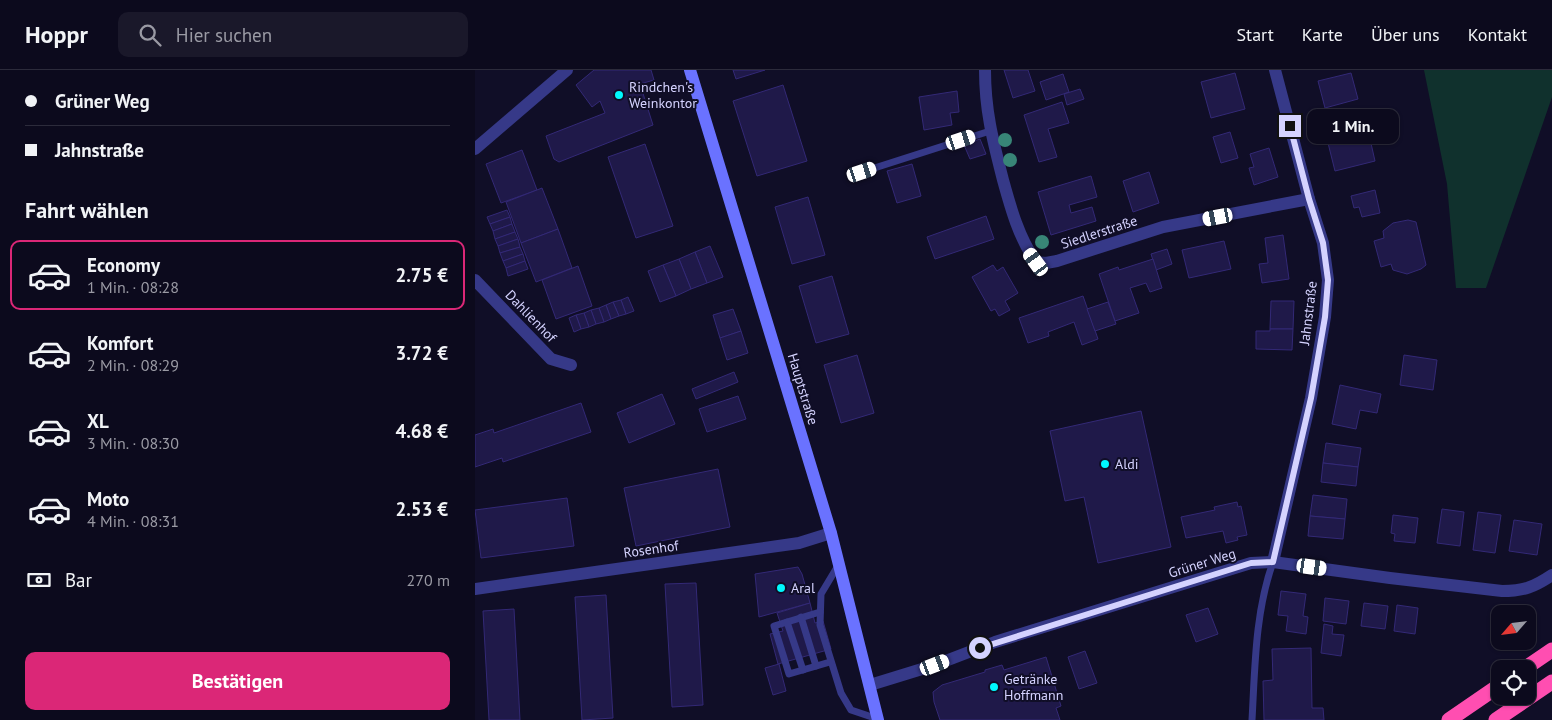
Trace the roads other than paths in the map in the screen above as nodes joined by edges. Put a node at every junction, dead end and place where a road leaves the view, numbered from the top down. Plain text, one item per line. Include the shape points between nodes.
1 (567, 70) edge
2 (690, 70) edge
3 (985, 70) edge
4 (1275, 70) edge
5 (990, 130) junction
6 (475, 149) edge
7 (862, 172) dead end
8 (1309, 199) junction
9 (475, 280) edge
10 (571, 365) dead end
11 (831, 533) junction
12 (1273, 562) junction
13 (839, 564) junction
14 (1552, 575) edge
15 (475, 589) edge
16 (820, 612) junction
17 (801, 617) junction
18 (787, 622) junction
19 (1552, 650) edge
20 (1536, 661) edge
21 (830, 662) junction
22 (816, 666) junction
23 (803, 670) junction
24 (1552, 682) edge
25 (871, 685) junction
26 (1491, 691) edge
27 (878, 719) edge
28 (1252, 720) edge
29 (1449, 720) edge
30 (1496, 720) edge

1 - 6 street
2 - 11 main road, Hauptstraße
3 - 5 street, Siedlerstraße
4 - 8 street, Jahnstraße
5 - 7 lane
5 - 8 street, Siedlerstraße via 1019,231 1036,262 1057,261 1163,227
8 - 12 street, Jahnstraße via 1323,243 1327,271 1325,317 1309,408
9 - 10 street, Dahlienhof via 551,359
11 - 13 main road, Hauptstraße
11 - 15 street, Rosenhof via 799,543
12 - 14 street, Grüner Weg via 1517,591 1535,586
12 - 25 street, Grüner Weg via 1251,563 995,642
12 - 28 lane via 1260,609
13 - 16 lane via 821,594
13 - 25 main road, Hauptstraße
16 - 17 lane
16 - 21 lane via 820,625
17 - 18 lane
17 - 22 lane
18 - 23 lane
18 - 23 lane via 774,626 789,674
19 - 20 highway
21 - 22 lane
21 - 27 lane via 851,710
22 - 23 lane
24 - 30 highway
25 - 27 main road, Hauptstraße
26 - 29 highway

